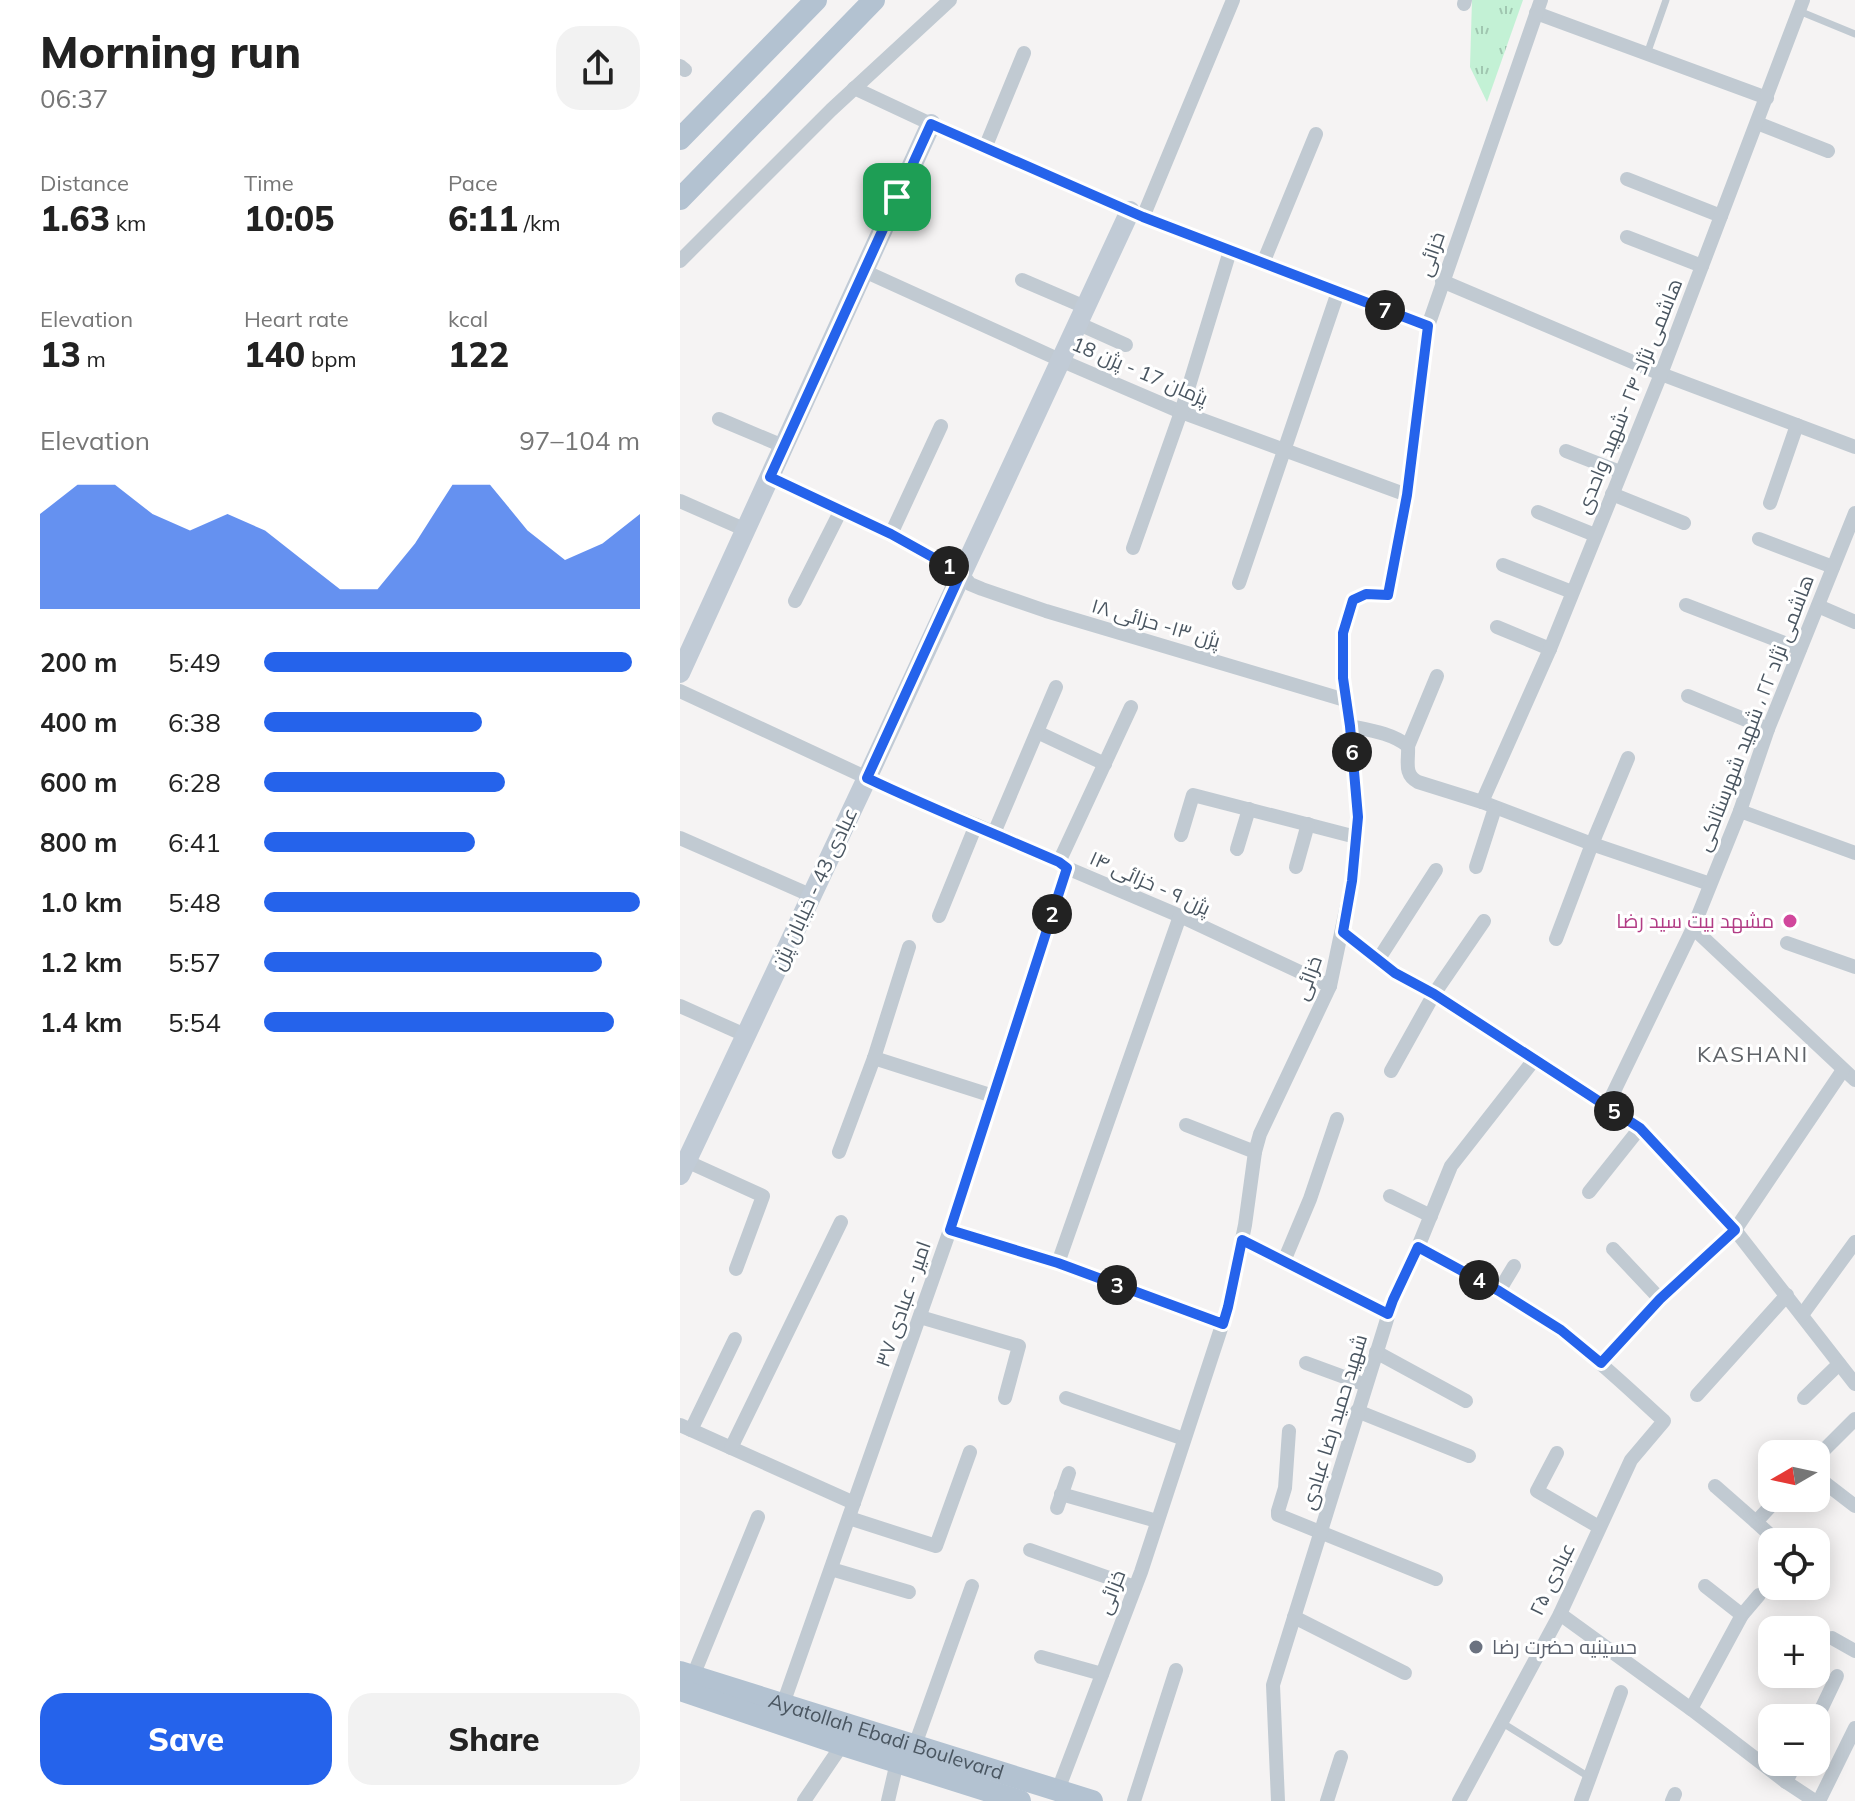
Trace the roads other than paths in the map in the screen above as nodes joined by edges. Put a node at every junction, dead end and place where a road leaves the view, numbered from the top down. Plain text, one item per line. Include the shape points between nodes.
1 (816, 0) edge
2 (874, 0) edge
3 (950, 0) edge
4 (1233, 0) edge
5 (1666, 0) edge
6 (1801, 5) edge
7 (1538, 7) edge
8 (1855, 34) edge
9 (1024, 53) dead end
10 (1647, 54) junction
11 (854, 88) junction
12 (1767, 98) junction
13 (1757, 123) junction
14 (931, 124) junction
15 (1316, 134) dead end
16 (680, 139) edge
17 (985, 148) junction
18 (1828, 151) dead end
19 (1627, 179) dead end
20 (680, 199) edge
21 (1136, 214) junction
22 (1721, 216) junction
23 (1627, 237) dead end
24 (1230, 251) junction
25 (680, 261) edge
26 (1263, 263) junction
27 (1702, 266) junction
28 (864, 271) junction
29 (1022, 280) dead end
30 (1442, 281) junction
31 (1338, 292) junction
32 (1081, 315) junction
33 (1428, 326) junction
34 (1126, 345) dead end
35 (1060, 360) junction
36 (1661, 374) junction
37 (1181, 412) junction
38 (719, 419) dead end
39 (1797, 425) junction
40 (941, 426) dead end
41 (783, 446) junction
42 (1855, 447) edge
43 (1285, 449) junction
44 (1566, 451) dead end
45 (1620, 472) junction
46 (770, 477) junction
47 (1612, 494) junction
48 (1407, 495) junction
49 (680, 501) edge
50 (1770, 503) dead end
51 (841, 510) junction
52 (1538, 512) dead end
53 (1855, 513) edge
54 (1684, 523) dead end
55 (746, 530) junction
56 (891, 534) junction
57 (1595, 535) junction
58 (1759, 539) dead end
59 (1133, 548) dead end
60 (1503, 565) dead end
61 (1833, 567) junction
62 (961, 573) junction
63 (1239, 583) dead end
64 (1572, 592) junction
65 (795, 601) dead end
66 (1686, 605) dead end
67 (1818, 606) junction
68 (1855, 622) edge
69 (1497, 627) dead end
70 (1550, 649) junction
71 (1800, 649) junction
72 (680, 673) edge
73 (1437, 676) dead end
74 (1056, 687) dead end
75 (680, 691) edge
76 (1688, 696) dead end
77 (1345, 700) junction
78 (1131, 707) dead end
79 (1350, 726) junction
80 (1768, 729) junction
81 (1037, 732) junction
82 (1408, 746) junction
83 (1628, 758) dead end
84 (1105, 764) junction
85 (867, 778) junction
86 (1489, 805) junction
87 (1249, 809) junction
88 (1740, 811) junction
89 (1308, 824) junction
90 (976, 825) junction
91 (994, 833) junction
92 (1181, 835) dead end
93 (1356, 837) junction
94 (680, 838) edge
95 (1592, 844) junction
96 (1237, 849) dead end
97 (1855, 853) edge
98 (1063, 865) junction
99 (1296, 867) dead end
100 (1476, 867) dead end
101 (1436, 870) dead end
102 (1710, 884) junction
103 (810, 895) junction
104 (939, 916) dead end
105 (1180, 916) junction
106 (1484, 921) dead end
107 (1693, 928) junction
108 (1343, 932) junction
109 (1556, 939) dead end
110 (1787, 943) dead end
111 (909, 947) dead end
112 (1378, 960) junction
113 (1855, 967) edge
114 (1330, 986) junction
115 (1434, 994) junction
116 (680, 1006) edge
117 (745, 1035) junction
118 (874, 1058) junction
119 (1534, 1060) junction
120 (1843, 1070) junction
121 (1391, 1071) dead end
122 (1855, 1080) edge
123 (993, 1096) junction
124 (1607, 1106) junction
125 (1337, 1119) dead end
126 (1186, 1125) dead end
127 (1640, 1128) junction
128 (839, 1152) dead end
129 (1255, 1152) junction
130 (685, 1157) edge
131 (1589, 1192) dead end
132 (1390, 1196) dead end
133 (1431, 1216) junction
134 (841, 1222) dead end
135 (950, 1230) junction
136 (1735, 1230) junction
137 (1242, 1240) junction
138 (1855, 1242) edge
139 (1418, 1247) junction
140 (1613, 1249) dead end
141 (1284, 1261) junction
142 (1058, 1263) junction
143 (1514, 1266) dead end
144 (736, 1269) dead end
145 (1499, 1291) junction
146 (1787, 1295) junction
147 (1660, 1299) junction
148 (1388, 1314) junction
149 (1802, 1315) junction
150 (920, 1317) junction
151 (1223, 1324) junction
152 (735, 1339) dead end
153 (1376, 1352) junction
154 (1306, 1363) dead end
155 (1601, 1363) junction
156 (1839, 1364) junction
157 (1855, 1384) edge
158 (1366, 1385) junction
159 (1697, 1395) dead end
160 (1005, 1398) dead end
161 (1066, 1398) dead end
162 (1804, 1398) dead end
163 (1466, 1401) dead end
164 (1357, 1411) junction
165 (1855, 1419) edge
166 (686, 1428) edge
167 (1289, 1431) dead end
168 (1184, 1439) junction
169 (1830, 1444) edge
170 (731, 1448) junction
171 (970, 1452) dead end
172 (1557, 1453) dead end
173 (1469, 1456) dead end
174 (1069, 1473) dead end
175 (1715, 1486) dead end
176 (1830, 1487) edge
177 (854, 1503) junction
178 (1855, 1506) edge
179 (1765, 1512) edge
180 (758, 1517) dead end
181 (849, 1518) junction
182 (1157, 1521) junction
183 (1756, 1522) junction
184 (1599, 1527) junction
185 (1763, 1528) edge
186 (1322, 1531) junction
187 (1030, 1550) dead end
188 (831, 1569) junction
189 (1436, 1579) dead end
190 (972, 1586) dead end
191 (1705, 1586) dead end
192 (1135, 1587) junction
193 (909, 1592) dead end
194 (1758, 1596) edge
195 (1560, 1614) junction
196 (1742, 1615) junction
197 (1294, 1617) junction
198 (1832, 1638) dead end
199 (1855, 1651) edge
200 (1041, 1657) dead end
201 (1176, 1670) dead end
202 (1405, 1673) dead end
203 (1102, 1674) junction
204 (1837, 1676) dead end
205 (684, 1679) edge
206 (1621, 1692) dead end
207 (783, 1704) junction
208 (1824, 1704) edge
209 (1691, 1709) junction
210 (1501, 1722) junction
211 (1855, 1728) edge
212 (847, 1735) junction
213 (915, 1745) junction
214 (1341, 1757) dead end
215 (897, 1762) junction
216 (1789, 1776) edge
217 (1589, 1777) junction
218 (1786, 1782) junction
219 (1058, 1790) junction
220 (804, 1801) edge
221 (888, 1801) edge
222 (1020, 1801) edge
223 (1092, 1801) edge
224 (1134, 1801) edge
225 (1278, 1801) edge
226 (1327, 1801) edge
227 (1459, 1801) edge
228 (1581, 1801) edge
229 (1817, 1801) edge

1 - 16 main road
2 - 20 main road
3 - 11 street
4 - 21 street
5 - 10 lane
6 - 8 lane
6 - 12 street, هاشمی نژاد ۲۴ -شهید واحدی
7 - 10 street
7 - 30 street, خزائی
9 - 17 street
10 - 12 street
11 - 14 street
11 - 25 street
12 - 13 street, هاشمی نژاد ۲۴ -شهید واحدی
13 - 18 street
13 - 22 street, هاشمی نژاد ۲۴ -شهید واحدی
14 - 17 street
14 - 28 street
15 - 26 street
17 - 21 street
19 - 22 street
21 - 24 street
21 - 32 street, عبادی 43 - خیابان پژن
22 - 27 street, هاشمی نژاد ۲۴ -شهید واحدی
23 - 27 street
24 - 26 street
24 - 37 street
26 - 31 street
27 - 36 street, هاشمی نژاد ۲۴ -شهید واحدی
28 - 35 street, پژمان 17 - پژن 18
28 - 41 street
29 - 32 street
30 - 33 street, خزائی
30 - 36 street
31 - 33 street
31 - 43 street
32 - 34 street
32 - 35 street, عبادی 43 - خیابان پژن
33 - 48 street, خزائی
35 - 37 street, پژمان 17 - پژن 18
35 - 62 street, عبادی 43 - خیابان پژن
36 - 39 street
36 - 45 street, هاشمی نژاد ۲۴ -شهید واحدی
37 - 43 street, پژمان 17 - پژن 18
37 - 59 street
38 - 41 street
39 - 42 street
39 - 50 street
40 - 56 street
41 - 46 street
43 - 48 street, پژمان 17 - پژن 18
43 - 63 street
44 - 45 street
45 - 47 street, هاشمی نژاد ۲۴ -شهید واحدی
46 - 51 street, پژن ۱۳- حزائی ۱۸
46 - 55 street
47 - 54 street
47 - 57 street, هاشمی نژاد ۲۴ -شهید واحدی
48 - 77 street, خزائی via 1388,595 1366,594 1353,600 1343,633
49 - 55 street
51 - 56 street, پژن ۱۳- حزائی ۱۸
51 - 65 street
52 - 57 street
53 - 61 street, هاشمی نژاد ۲۲ ، شهید شهرستانکی
55 - 72 street
56 - 62 street, پژن ۱۳- حزائی ۱۸
57 - 64 street, هاشمی نژاد ۲۴ -شهید واحدی
58 - 61 street
60 - 64 street
61 - 67 street, هاشمی نژاد ۲۲ ، شهید شهرستانکی
62 - 77 street, پژن ۱۳- حزائی ۱۸ via 970,584 1033,607
62 - 85 street, عبادی 43 - خیابان پژن
64 - 70 street, هاشمی نژاد ۲۴ -شهید واحدی
66 - 71 street
67 - 68 street
67 - 71 street, هاشمی نژاد ۲۲ ، شهید شهرستانکی
69 - 70 street
70 - 86 street, هاشمی نژاد ۲۴ -شهید واحدی
71 - 80 street, هاشمی نژاد ۲۲ ، شهید شهرستانکی
73 - 82 street
74 - 81 street
75 - 85 street, پژن ۹ - خزائی ۱۴
76 - 80 street
77 - 79 street, خزائی
78 - 84 street, امیر - عبادی ۳۷
79 - 82 street
79 - 93 street, خزائی
80 - 88 street, هاشمی نژاد ۲۲ ، شهید شهرستانکی
81 - 84 street
81 - 91 street
82 - 86 street via 1411,778
83 - 95 street
84 - 98 street, امیر - عبادی ۳۷
85 - 90 street, پژن ۹ - خزائی ۱۴
85 - 103 street, عبادی 43 - خیابان پژن
86 - 95 street
86 - 100 street, هاشمی نژاد ۲۴ -شهید واحدی
87 - 89 street
87 - 92 street via 1193,795
87 - 96 street
88 - 97 street
88 - 102 street, هاشمی نژاد ۲۲ ، شهید شهرستانکی
89 - 93 street
89 - 99 street
90 - 91 street, پژن ۹ - خزائی ۱۴
90 - 104 street
91 - 98 street, پژن ۹ - خزائی ۱۴
93 - 108 street, خزائی
94 - 103 street
95 - 102 street
95 - 109 street
98 - 105 street, پژن ۹ - خزائی ۱۴
98 - 123 street, امیر - عبادی ۳۷
101 - 112 street
102 - 107 street, هاشمی نژاد ۲۲ ، شهید شهرستانکی
103 - 117 street, عبادی 43 - خیابان پژن
105 - 114 street, پژن ۹ - خزائی ۱۴
105 - 142 street
106 - 115 street
107 - 120 street
107 - 124 street, هاشمی نژاد ۲۲ ، شهید شهرستانکی
108 - 112 street
108 - 114 street, خزائی
110 - 113 street
111 - 118 street
112 - 115 street
114 - 129 street, خزائی
115 - 119 street
115 - 121 street
116 - 117 street
117 - 130 street, عبادی 43 - خیابان پژن
118 - 123 street
118 - 128 street
119 - 124 street
119 - 133 street, شهید حمید رضا عبادی via 1451,1166
120 - 122 street
120 - 136 street
123 - 135 street, امیر - عبادی ۳۷
124 - 127 street
125 - 141 street
126 - 129 street
127 - 131 street
127 - 136 street
129 - 137 street, خزائی
130 - 144 street via 763,1196
132 - 133 street
133 - 139 street, شهید حمید رضا عبادی
134 - 170 street
135 - 142 street
135 - 150 street, امیر - عبادی ۳۷
136 - 146 street
136 - 147 street
137 - 141 street
137 - 151 street, خزائی
138 - 149 street
139 - 145 street
139 - 148 street, شهید حمید رضا عبادی
140 - 147 street
141 - 148 street
142 - 151 street
143 - 145 street
145 - 155 street
146 - 149 street
146 - 159 street
147 - 155 street
148 - 153 street, شهید حمید رضا عبادی
149 - 156 street
150 - 160 street via 1019,1346
150 - 177 street, امیر - عبادی ۳۷
151 - 168 street, خزائی
152 - 166 street
153 - 158 street, شهید حمید رضا عبادی
153 - 163 street
154 - 158 street
155 - 184 street, عبادی ۲۵ via 1664,1421 1631,1460
156 - 157 street
156 - 162 street
158 - 164 street, شهید حمید رضا عبادی
161 - 168 street
164 - 173 street
164 - 186 street, شهید حمید رضا عبادی
165 - 169 street
166 - 170 street
167 - 186 street via 1278,1515
168 - 182 street, خزائی
170 - 177 street
171 - 181 street via 936,1546
172 - 184 street via 1537,1491
174 - 182 street via 1059,1501
175 - 183 street
176 - 178 street
177 - 181 street, امیر - عبادی ۳۷
179 - 183 street
180 - 205 street
181 - 188 street, امیر - عبادی ۳۷
182 - 192 street, خزائی
183 - 185 street
184 - 195 street, عبادی ۲۵
186 - 189 street
186 - 197 street, شهید حمید رضا عبادی
187 - 192 street
188 - 193 street
188 - 207 street, امیر - عبادی ۳۷
190 - 213 street
191 - 196 street
192 - 203 street, خزائی
194 - 196 street
195 - 209 street
195 - 210 street, عبادی ۲۵
196 - 209 street
197 - 202 street
197 - 225 street, شهید حمید رضا عبادی via 1273,1685
198 - 199 street
200 - 203 street
201 - 224 street
203 - 219 street, خزائی
204 - 208 street
205 - 207 main road, Ayatollah Ebadi Boulevard
205 - 212 main road, Ayatollah Ebadi Boulevard
206 - 217 street
207 - 212 main road, Ayatollah Ebadi Boulevard
209 - 218 street
210 - 217 lane
210 - 227 street, عبادی ۲۵
211 - 229 street
212 - 213 main road, Ayatollah Ebadi Boulevard
212 - 215 main road, Ayatollah Ebadi Boulevard
212 - 220 street
213 - 219 main road, Ayatollah Ebadi Boulevard
214 - 226 street
215 - 221 street
215 - 222 main road, Ayatollah Ebadi Boulevard
216 - 218 street
217 - 228 street
218 - 229 street
219 - 223 main road, Ayatollah Ebadi Boulevard

